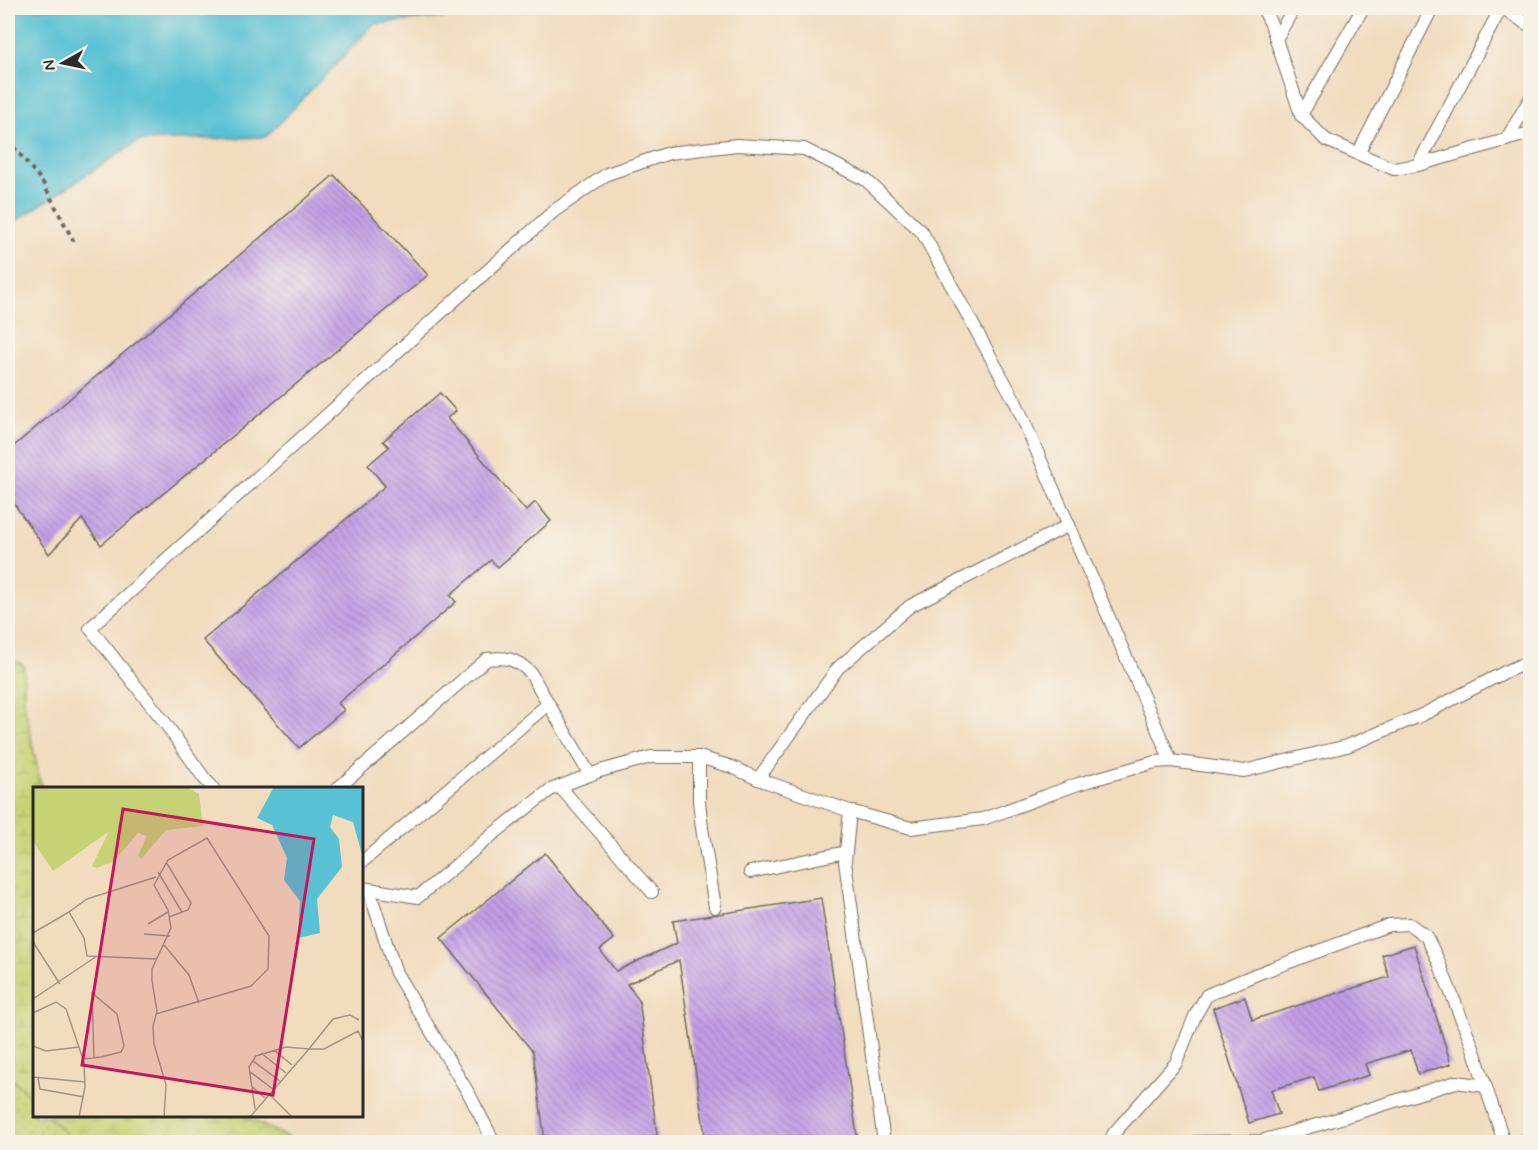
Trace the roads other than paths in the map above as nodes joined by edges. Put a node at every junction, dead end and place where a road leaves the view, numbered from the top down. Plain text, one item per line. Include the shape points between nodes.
1 (1263, 8) edge
2 (1294, 8) edge
3 (1363, 8) edge
4 (1432, 8) edge
5 (1502, 8) edge
6 (1530, 26) edge
7 (1276, 39) junction
8 (1530, 99) edge
9 (1301, 115) junction
10 (1530, 133) edge
11 (1506, 140) junction
12 (1358, 154) junction
13 (1418, 165) junction
14 (1069, 525) junction
15 (1530, 661) edge
16 (548, 704) junction
17 (699, 757) junction
18 (1171, 761) junction
19 (590, 775) junction
20 (758, 779) junction
21 (211, 787) edge
22 (340, 787) edge
23 (560, 787) junction
24 (850, 811) junction
25 (846, 852) junction
26 (363, 861) edge
27 (750, 872) dead end
28 (365, 889) edge
29 (652, 892) dead end
30 (715, 907) dead end
31 (1485, 1086) junction
32 (1530, 1140) edge
33 (494, 1143) edge
34 (884, 1143) edge
35 (1110, 1143) edge
36 (1195, 1143) edge
37 (1504, 1143) edge
38 (1519, 1143) edge

1 - 7 lane
2 - 7 lane
3 - 9 lane
4 - 12 lane
5 - 6 lane
5 - 13 lane
7 - 9 lane
8 - 11 lane
9 - 12 lane via 1326,140
10 - 11 lane
11 - 13 lane
12 - 13 lane via 1394,169
14 - 18 lane
14 - 20 lane via 910,606 838,668
14 - 21 lane via 1016,403 922,232 866,180 804,149 737,145 669,153 607,174 554,211 90,628
15 - 18 lane via 1422,715 1347,746 1244,771
16 - 19 lane
16 - 22 lane via 530,672 518,662 487,659
16 - 26 lane
17 - 19 lane via 651,757
17 - 20 lane
17 - 30 lane via 699,801
18 - 24 lane via 1078,784 983,819 911,828
19 - 23 lane
20 - 24 lane
23 - 28 lane via 533,803 418,897
23 - 29 lane
24 - 25 lane
25 - 27 lane
25 - 34 lane
28 - 33 lane via 396,973 470,1094
31 - 35 lane via 1426,936 1409,924 1389,925 1207,994 1176,1063 1114,1133
31 - 36 lane via 1456,1082 1262,1141
31 - 37 lane
32 - 38 lane

